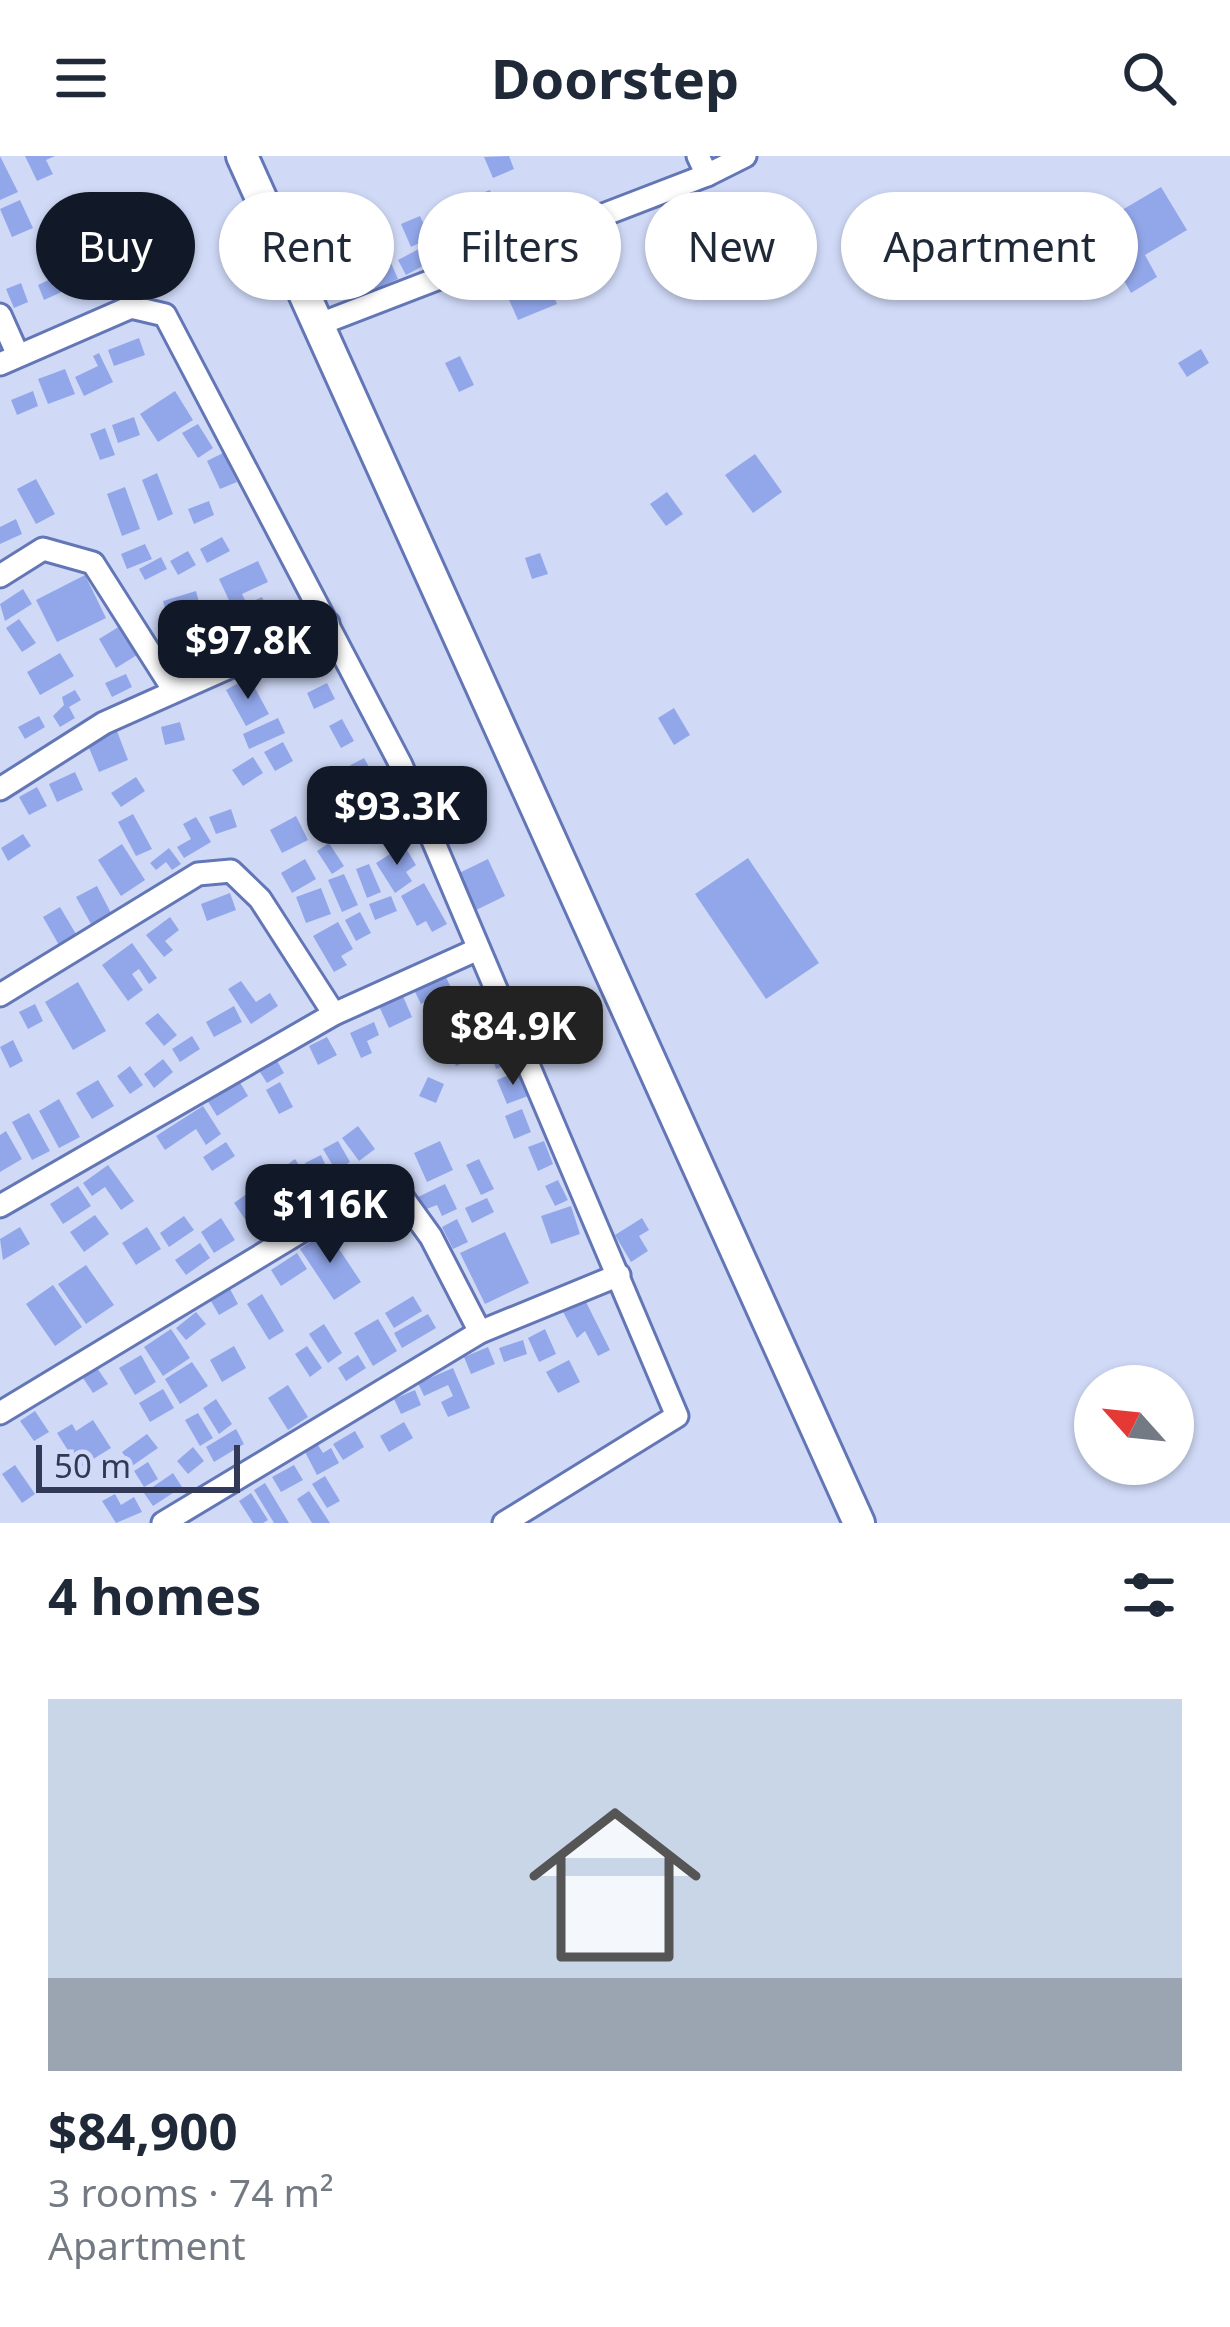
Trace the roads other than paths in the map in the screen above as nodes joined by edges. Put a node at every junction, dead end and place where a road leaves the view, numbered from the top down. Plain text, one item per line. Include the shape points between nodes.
1 (242, 156) edge
2 (745, 156) edge
3 (702, 165) edge
4 (0, 315) edge
5 (320, 324) junction
6 (8, 358) edge
7 (0, 576) edge
8 (328, 623) junction
9 (173, 689) junction
10 (0, 789) edge
11 (476, 950) junction
12 (0, 995) edge
13 (334, 1014) junction
14 (0, 1205) edge
15 (619, 1275) junction
16 (481, 1332) junction
17 (0, 1413) edge
18 (164, 1523) edge
19 (504, 1523) edge
20 (859, 1523) edge

1 - 5 main road
2 - 3 street
3 - 5 street
4 - 6 street
5 - 20 main road
6 - 8 street via 131,308 165,315
7 - 9 street via 43,549 93,563
8 - 9 street
8 - 11 street via 400,765
9 - 10 street
11 - 13 street
11 - 15 street
12 - 13 street via 198,874 231,871 260,899
13 - 14 street
15 - 16 street
15 - 19 street via 677,1416
16 - 17 street via 395,1186 366,1192
16 - 18 street

